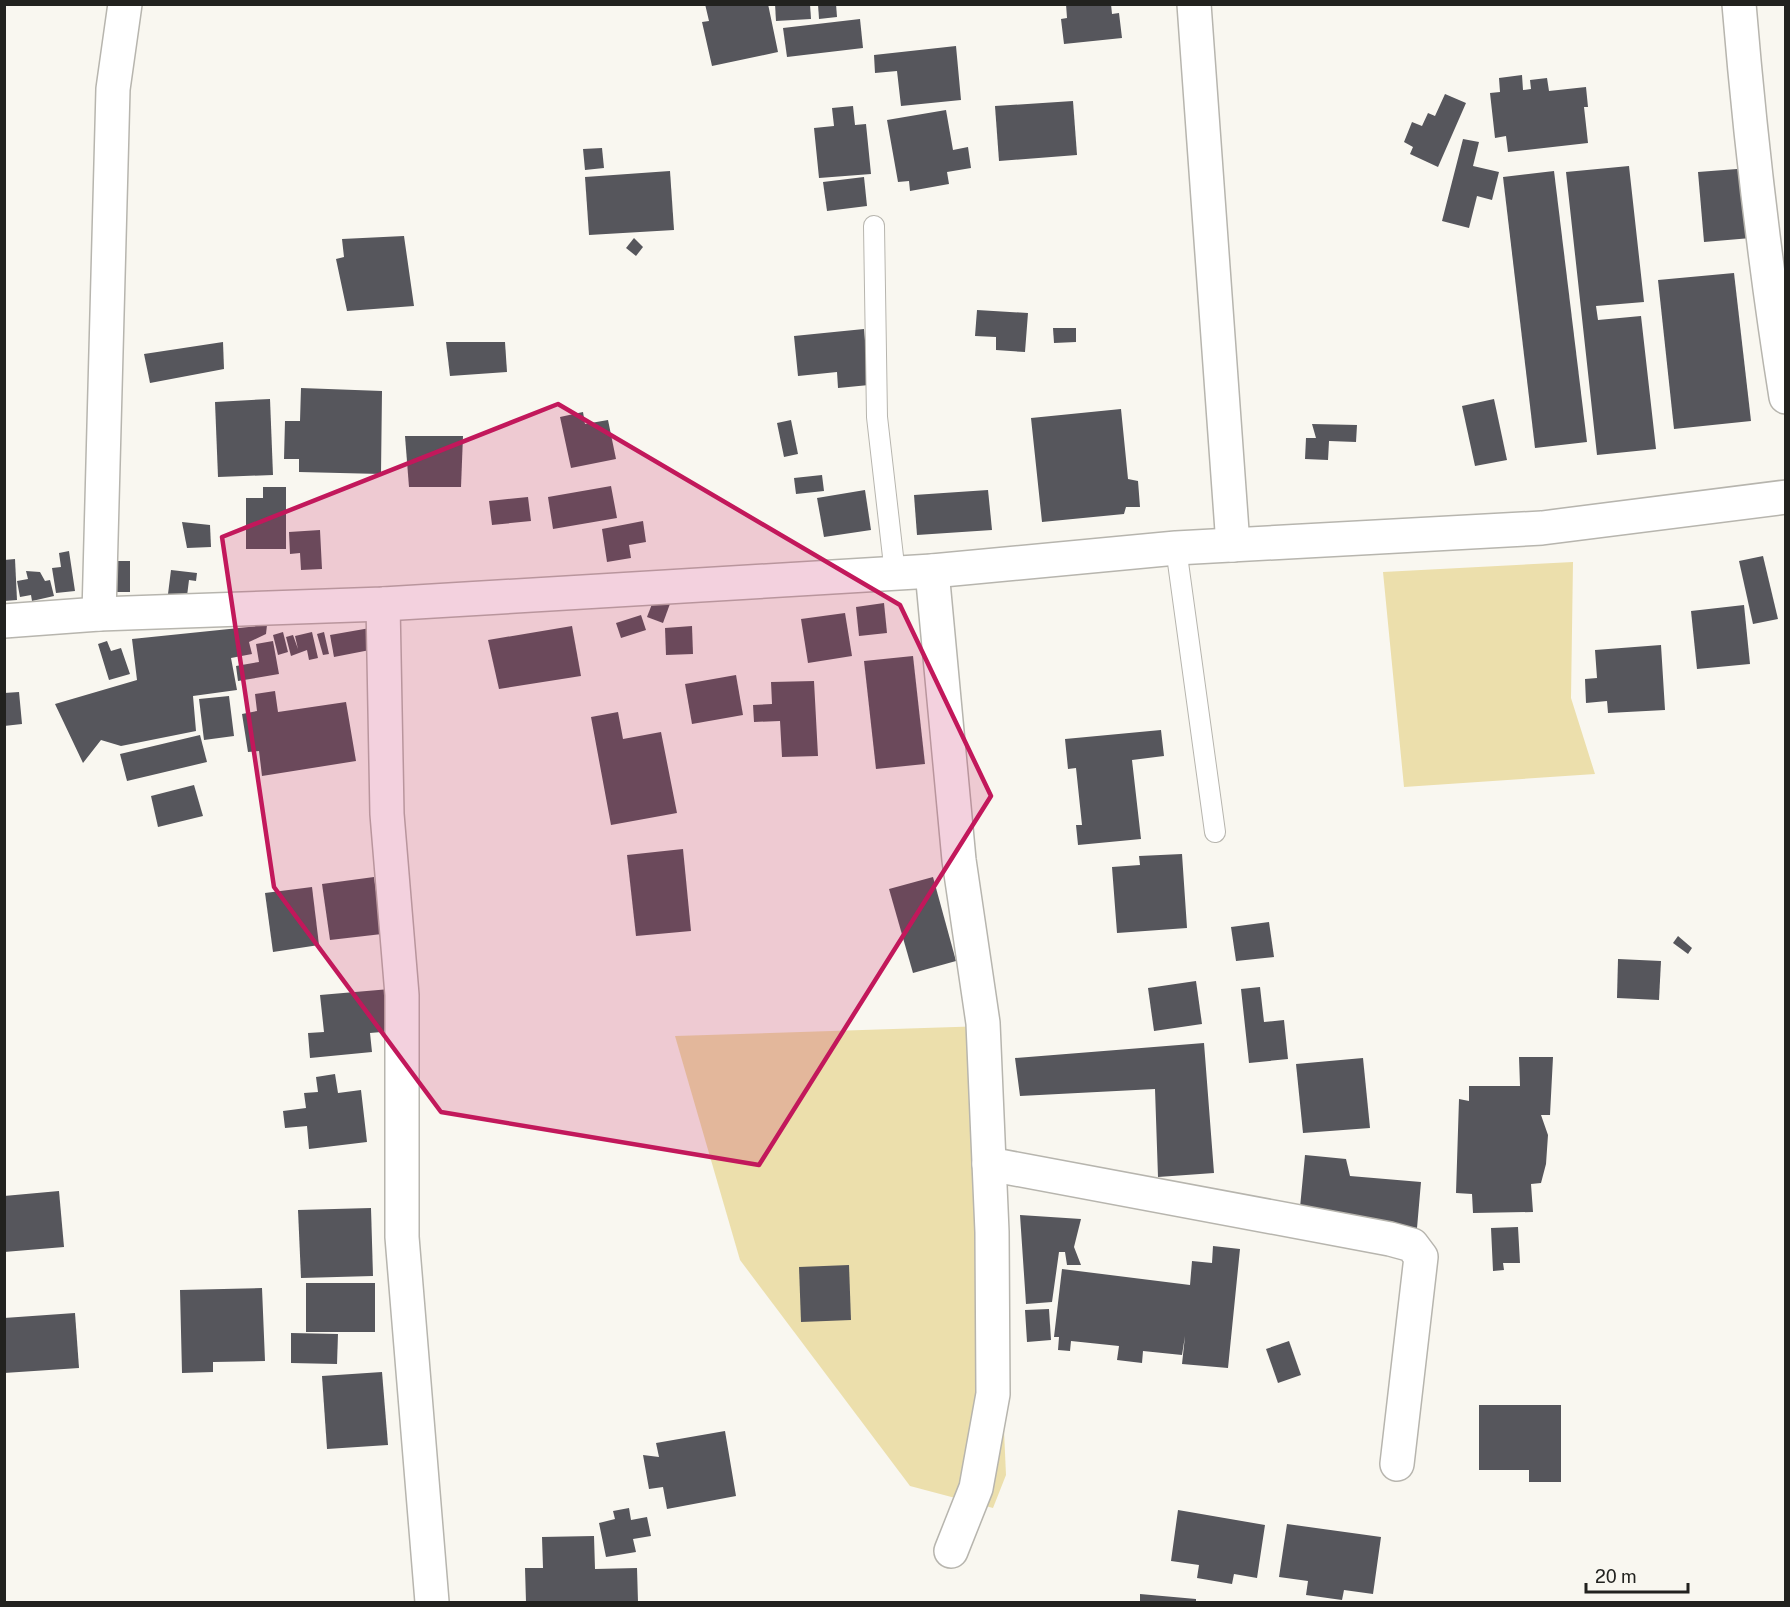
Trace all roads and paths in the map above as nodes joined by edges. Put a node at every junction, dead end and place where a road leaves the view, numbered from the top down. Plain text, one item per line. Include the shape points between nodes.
1 (125, 4) edge
2 (1194, 4) edge
3 (1739, 4) edge
4 (874, 226) dead end
5 (1785, 397) edge
6 (1785, 497) edge
7 (1233, 545) junction
8 (1176, 548) junction
9 (932, 572) junction
10 (895, 574) junction
11 (383, 604) junction
12 (99, 614) junction
13 (4, 621) edge
14 (1215, 832) dead end
15 (989, 1164) junction
16 (1397, 1464) dead end
17 (951, 1551) dead end
18 (432, 1602) edge

1 - 12 street via 113,89
2 - 7 street
3 - 5 street via 1764,264
4 - 10 lane via 876,417
6 - 7 street via 1542,528
7 - 8 street
8 - 9 street
8 - 14 lane
9 - 10 street
9 - 15 street via 959,860 982,1023
10 - 11 street
11 - 12 street
11 - 18 street via 387,814 402,995 402,1237
12 - 13 street
15 - 16 street via 1412,1245 1420,1257
15 - 17 street via 993,1394 976,1488

